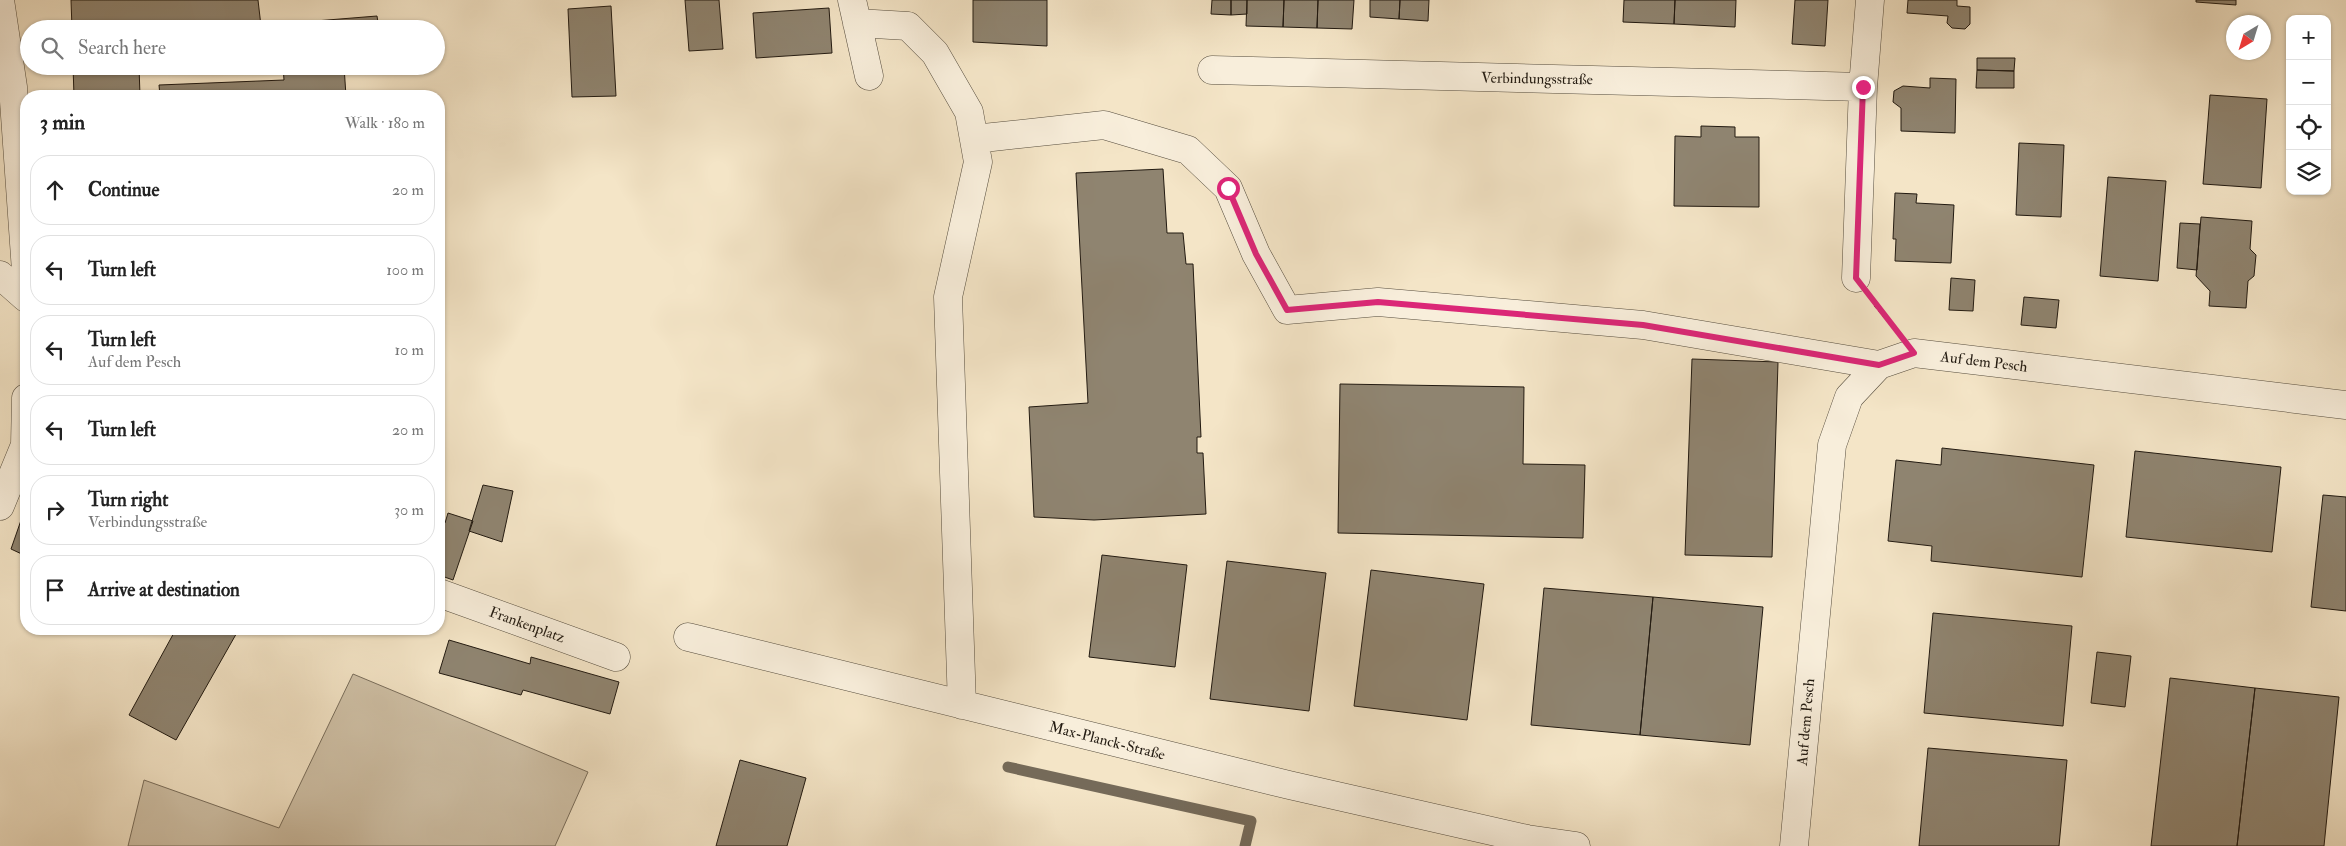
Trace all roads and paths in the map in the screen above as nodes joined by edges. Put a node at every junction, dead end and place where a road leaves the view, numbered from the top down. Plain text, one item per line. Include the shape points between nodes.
1 (0, 0) edge
2 (1870, 0) edge
3 (854, 12) edge
4 (1212, 70) dead end
5 (869, 76) dead end
6 (1863, 87) junction
7 (974, 139) junction
8 (20, 186) edge
9 (0, 275) edge
10 (1856, 278) joint
11 (20, 293) edge
12 (1914, 353) junction
13 (1879, 365) junction
14 (2346, 405) edge
15 (20, 459) edge
16 (0, 506) edge
17 (445, 595) edge
18 (688, 637) dead end
19 (616, 657) dead end
20 (962, 705) junction
21 (1526, 843) edge
22 (1576, 846) edge
23 (1794, 846) edge

1 - 8 street via 13,87
2 - 6 street
3 - 5 street
3 - 7 street via 908,26 935,53 969,112
4 - 6 street, Verbindungsstraße
6 - 10 street
7 - 13 street via 1104,125 1188,150 1228,188 1256,254 1287,310 1378,302 1643,325
7 - 20 street via 978,162 948,297
9 - 11 street
10 - 12 path
12 - 13 street, Auf dem Pesch
12 - 14 street, Auf dem Pesch
13 - 23 street, Auf dem Pesch via 1849,397 1832,445
15 - 16 street
17 - 19 street, Frankenplatz
18 - 20 street, Max-Planck-Straße
20 - 21 street, Max-Planck-Straße
21 - 22 street, Max-Planck-Straße

